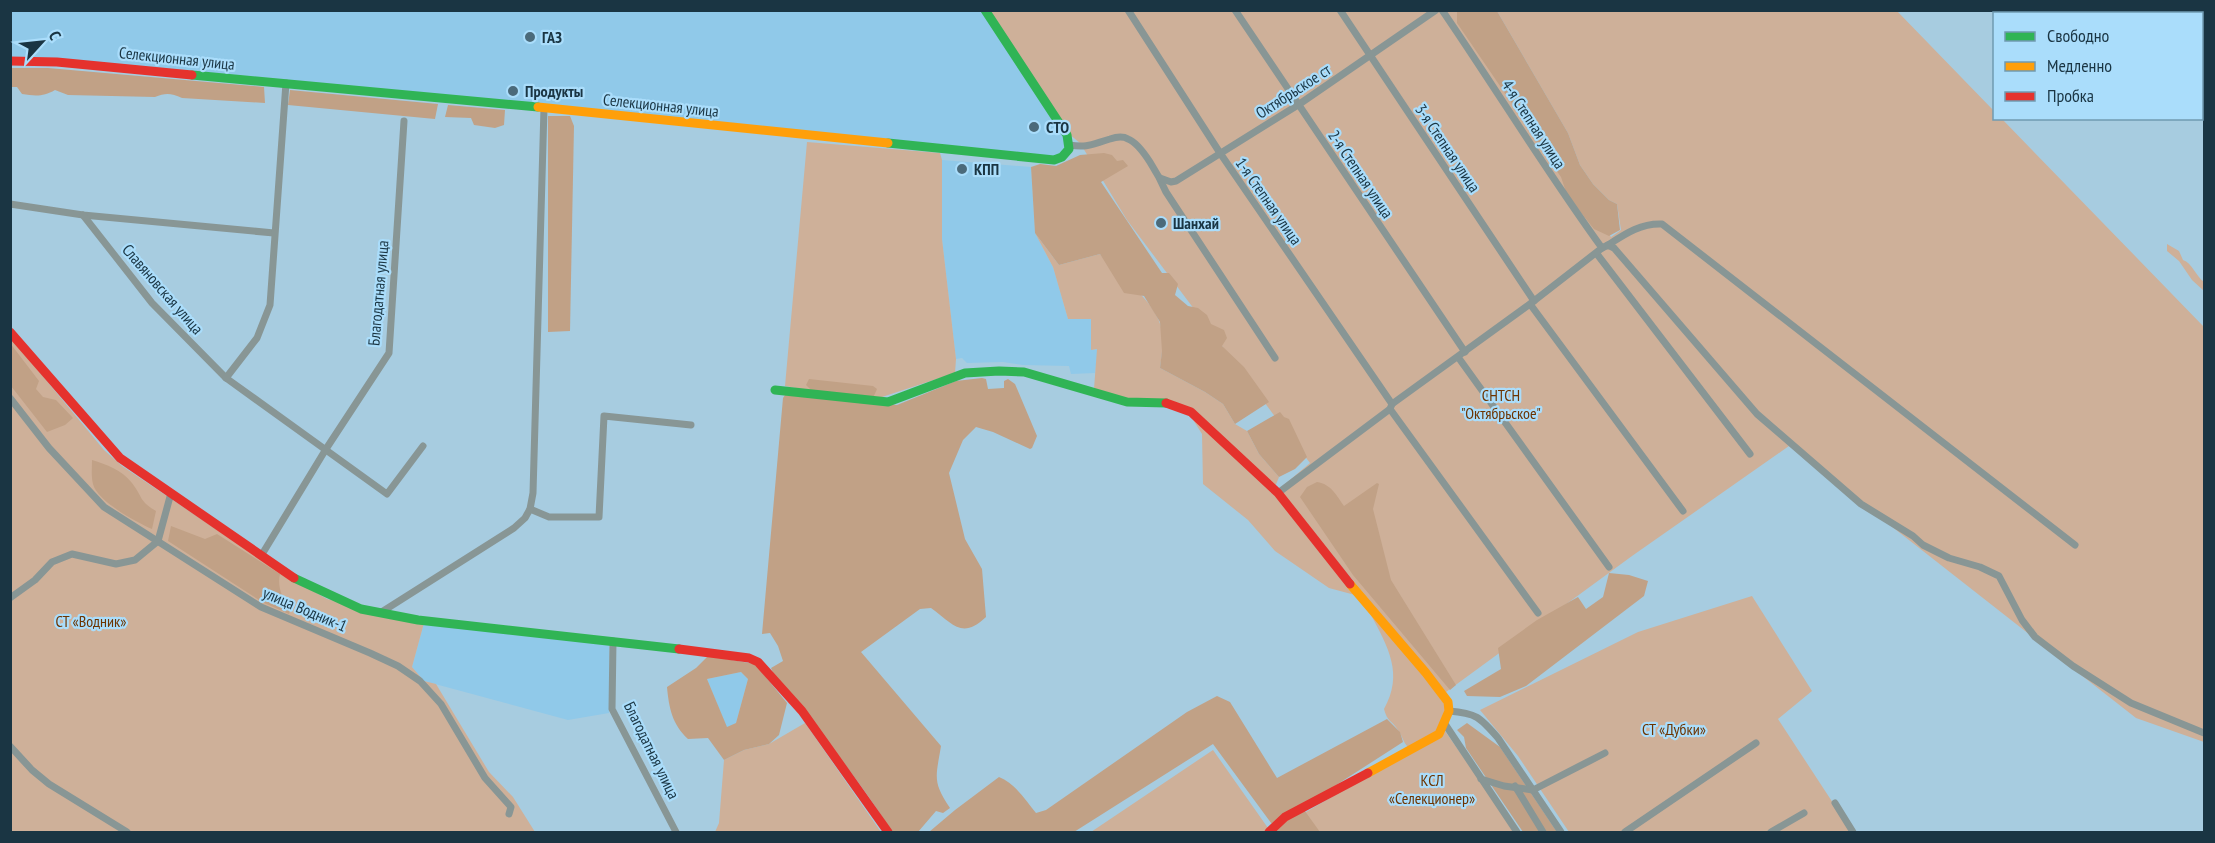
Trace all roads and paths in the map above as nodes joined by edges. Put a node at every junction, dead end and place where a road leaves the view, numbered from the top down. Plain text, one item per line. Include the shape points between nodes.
1 (985, 10) edge
2 (1128, 10) edge
3 (1235, 10) edge
4 (1340, 10) edge
5 (1436, 10) edge
6 (1442, 10) edge
7 (1370, 55) junction
8 (10, 62) edge
9 (286, 83) junction
10 (1298, 105) junction
11 (544, 108) junction
12 (404, 121) dead end
13 (1069, 145) junction
14 (1220, 153) junction
15 (1160, 178) junction
16 (10, 204) edge
17 (83, 215) junction
18 (274, 233) junction
19 (1602, 249) junction
20 (1532, 303) junction
21 (10, 332) edge
22 (1462, 355) junction
23 (1275, 358) dead end
24 (226, 378) junction
25 (775, 390) dead end
26 (10, 398) edge
27 (1391, 406) junction
28 (691, 424) dead end
29 (423, 446) dead end
30 (326, 449) junction
31 (1750, 454) dead end
32 (171, 492) junction
33 (1278, 493) junction
34 (530, 509) junction
35 (1683, 512) dead end
36 (158, 542) junction
37 (2075, 545) dead end
38 (261, 556) junction
39 (1609, 567) dead end
40 (10, 598) edge
41 (400, 600) junction
42 (380, 613) junction
43 (1538, 613) dead end
44 (406, 617) junction
45 (613, 641) junction
46 (1449, 711) junction
47 (1445, 724) junction
48 (2205, 733) edge
49 (1756, 743) dead end
50 (10, 746) edge
51 (1605, 753) dead end
52 (1481, 779) junction
53 (1515, 786) junction
54 (1533, 790) junction
55 (1835, 803) dead end
56 (1804, 813) dead end
57 (509, 814) dead end
58 (127, 832) edge
59 (676, 832) edge
60 (888, 832) edge
61 (1269, 832) edge
62 (1517, 832) edge
63 (1543, 832) edge
64 (1561, 832) edge
65 (1625, 832) edge
66 (1771, 832) edge
67 (1853, 832) edge

1 - 13 street via 1067,135
2 - 14 street, 1-я Степная улица
3 - 10 street, 2-я Степная улица
4 - 7 street, 3-я Степная улица
5 - 7 street, Октябрьское ст
6 - 19 street, 4-я Степная улица
7 - 10 street, Октябрьское ст
7 - 20 street, 3-я Степная улица
8 - 9 street, Селекционная улица via 57,62
9 - 11 street, Селекционная улица
9 - 18 street
10 - 14 street, Октябрьское ст
10 - 22 street, 2-я Степная улица
11 - 13 street, Селекционная улица via 1054,160 1066,154
11 - 34 street
12 - 30 street, Благодатная улица via 389,353
13 - 15 street via 1092,146 1109,139 1127,138
14 - 15 street, Октябрьское ст via 1176,181
14 - 27 street, 1-я Степная улица
15 - 23 street
16 - 17 street, Славяновская улица
17 - 18 street, Славяновская улица
17 - 24 street, Славяновская улица via 152,303
18 - 24 street via 270,305 257,338
19 - 20 street
19 - 31 street, 4-я Степная улица
19 - 37 street via 1629,231 1662,224
19 - 48 street via 1614,248 1757,414 1861,504 1923,545 1999,576 2035,638 2073,666 2131,703
20 - 22 street
20 - 35 street, 3-я Степная улица
21 - 32 street via 120,458
22 - 27 street
22 - 39 street, 2-я Степная улица
24 - 30 street, Славяновская улица
25 - 33 street via 888,402 965,373 1024,372 1127,402 1169,403 1191,412
26 - 36 street, улица Водник-1 via 49,448 104,507
27 - 33 street
27 - 43 street, 1-я Степная улица
28 - 34 street via 604,416 599,517 549,517
29 - 30 street via 387,494
30 - 38 street, Благодатная улица
32 - 36 street
32 - 38 street
33 - 46 street via 1426,673 1448,702
34 - 41 street via 514,528
36 - 40 street via 135,560 116,564 72,554 52,562
36 - 57 street, улица Водник-1 via 261,607 410,673 441,704 485,778 511,807
38 - 42 street via 330,596
41 - 42 street
41 - 44 street via 398,607
42 - 44 street
44 - 45 street
45 - 59 street, Благодатная улица via 612,709
45 - 60 street via 758,662 802,711
46 - 47 street
46 - 54 street via 1471,713 1486,724
47 - 52 street
47 - 61 street via 1439,734 1312,805 1288,814
49 - 65 street
50 - 58 street via 50,784
51 - 54 street
52 - 53 street
52 - 62 street
53 - 54 street
53 - 63 street
54 - 64 street
55 - 67 street
56 - 66 street

